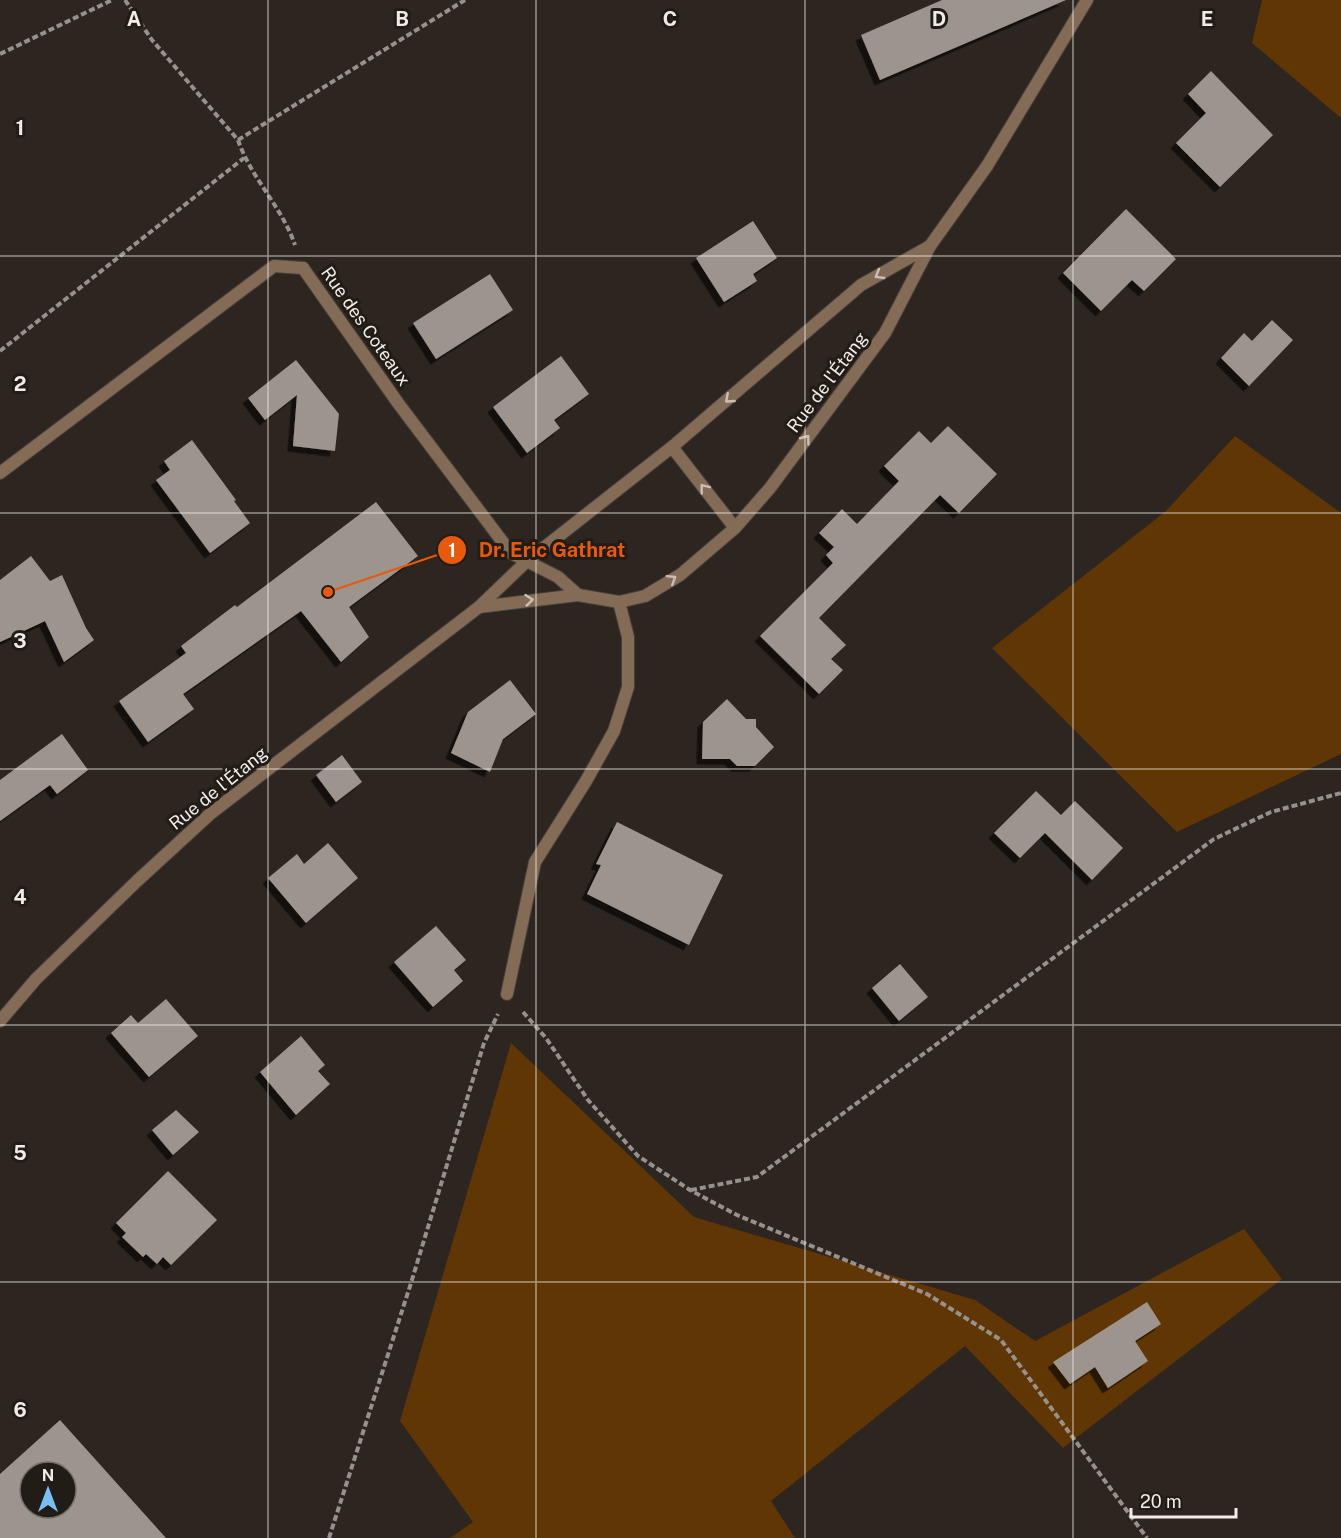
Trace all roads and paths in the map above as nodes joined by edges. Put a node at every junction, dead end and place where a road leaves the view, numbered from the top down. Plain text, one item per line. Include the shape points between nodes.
1 (112, 0) edge
2 (125, 0) edge
3 (465, 0) edge
4 (1087, 0) edge
5 (0, 54) edge
6 (238, 140) junction
7 (244, 158) junction
8 (930, 246) junction
9 (303, 268) junction
10 (0, 351) edge
11 (672, 447) junction
12 (0, 473) edge
13 (735, 528) junction
14 (527, 561) junction
15 (578, 595) junction
16 (619, 603) junction
17 (479, 607) junction
18 (1341, 793) edge
19 (507, 994) junction
20 (0, 1021) edge
21 (690, 1190) junction
22 (329, 1538) edge
23 (1147, 1538) edge

1 - 5 path
2 - 6 path via 152,40
3 - 6 path
4 - 8 street, Rue de l'Étang via 987,166
6 - 7 path
7 - 9 path via 290,231
7 - 10 path
8 -> 11 street, Rue de l'Étang via 861,285
13 -> 8 street, Rue de l'Étang via 766,494 885,333
9 - 12 street, Rue des Coteaux via 274,266
9 - 14 street, Rue des Coteaux via 506,546
13 -> 11 street
11 - 14 street, Rue de l'Étang
16 -> 13 street, Rue de l'Étang via 645,596 680,575
14 - 15 street, Rue des Coteaux via 558,577
14 - 17 street, Rue de l'Étang
15 - 16 street, Rue de l'Étang
17 -> 15 street, Rue de l'Étang
16 - 19 street via 628,637 628,687 614,731 535,862
17 - 20 street, Rue de l'Étang via 210,814 36,979
18 - 21 path via 1271,812 1214,839 757,1178
19 - 21 path via 546,1038 588,1100 638,1156
19 - 22 path via 484,1043
21 - 23 path via 737,1215 927,1294 1001,1340

